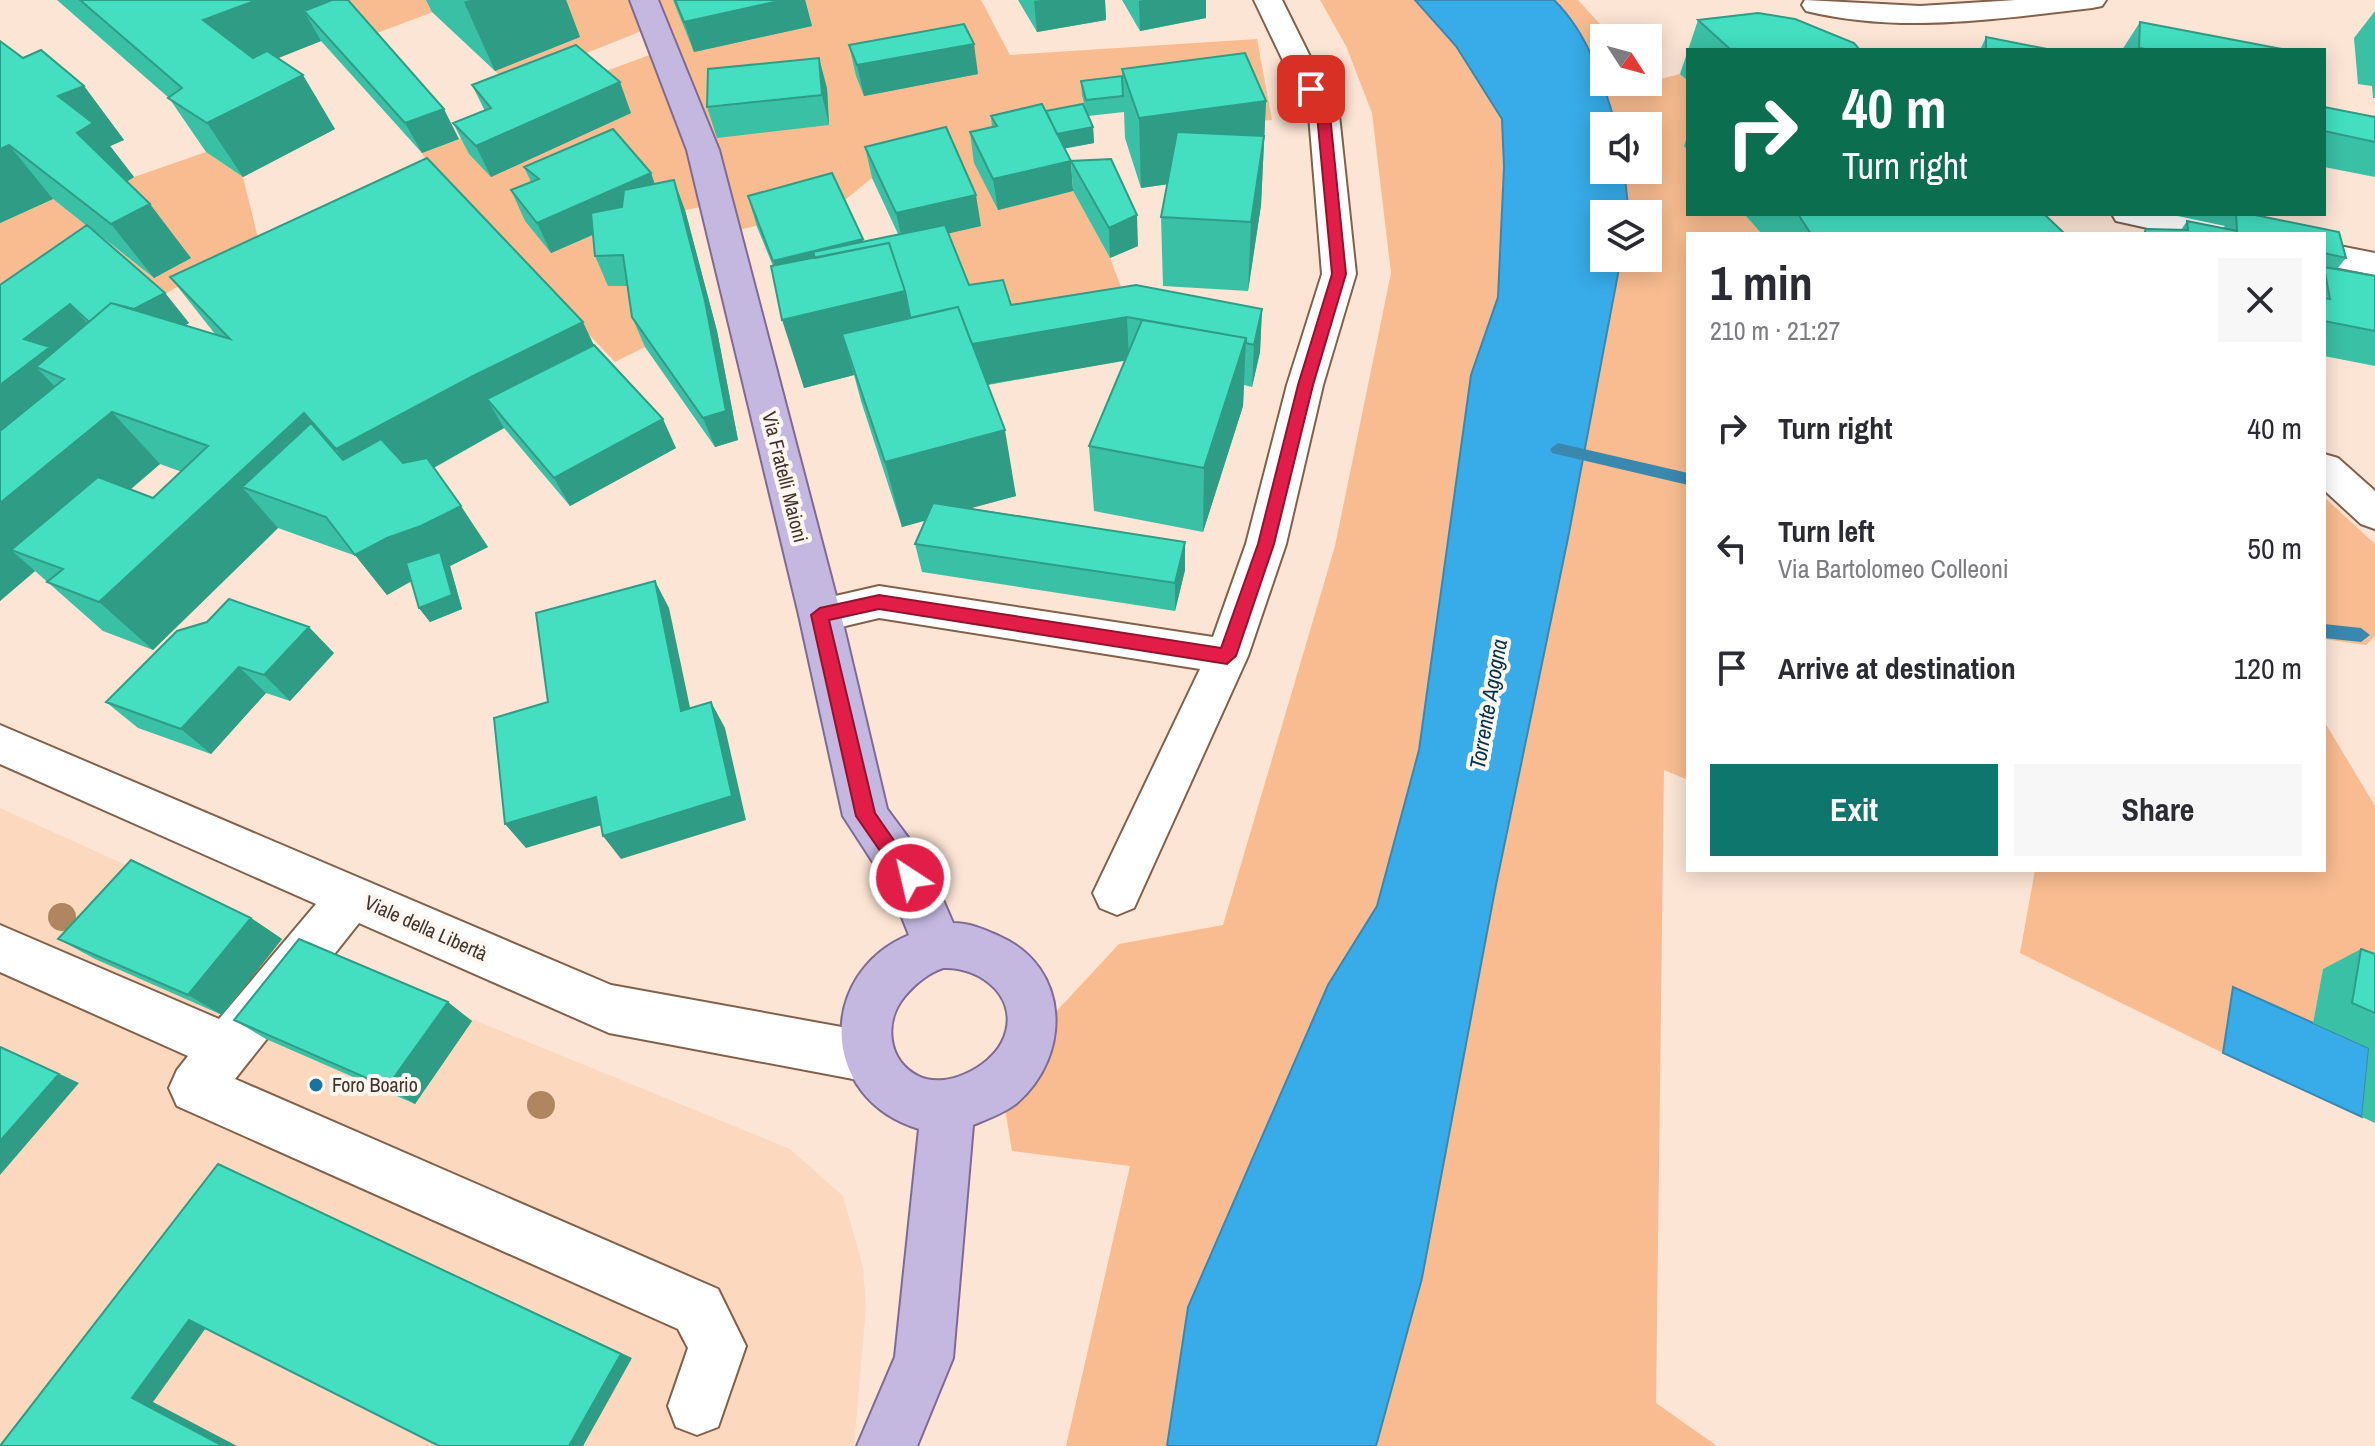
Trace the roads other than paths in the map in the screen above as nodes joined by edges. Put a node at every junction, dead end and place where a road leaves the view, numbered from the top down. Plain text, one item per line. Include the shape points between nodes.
1 (644, 0) edge
2 (1268, 0) edge
3 (2092, 0) edge
4 (1813, 3) edge
5 (1849, 36) dead end
6 (2138, 216) edge
7 (2216, 232) edge
8 (2326, 254) edge
9 (2375, 264) edge
10 (2326, 470) edge
11 (2375, 514) edge
12 (820, 615) junction
13 (1227, 656) junction
14 (0, 744) edge
15 (1117, 893) dead end
16 (352, 896) junction
17 (938, 946) junction
18 (0, 948) edge
19 (228, 1048) junction
20 (869, 1057) junction
21 (948, 1106) junction
22 (697, 1406) dead end
23 (887, 1446) edge

1 - 12 main road, Via Fratelli Maioni via 703,150
2 - 13 street via 1324,115 1339,274 1266,544
3 - 4 street via 1921,16 1867,15
4 - 5 street
6 - 7 street
8 - 9 street
10 - 11 street
12 - 13 street via 879,602
12 - 17 main road, Via Fratelli Maioni via 866,816 910,878
13 - 15 street
14 - 16 street, Viale della Libertà
16 - 19 street
16 - 20 street, Viale della Libertà via 609,1009
17 - 20 main road via 896,969 880,988 865,1033
17 - 21 main road via 966,945 1013,966 1027,987 1033,1012 1031,1039 1015,1069 996,1088
18 - 19 street
19 - 22 street via 195,1088 698,1309 717,1346
20 - 21 main road via 881,1079 899,1095
21 - 23 main road via 924,1358

